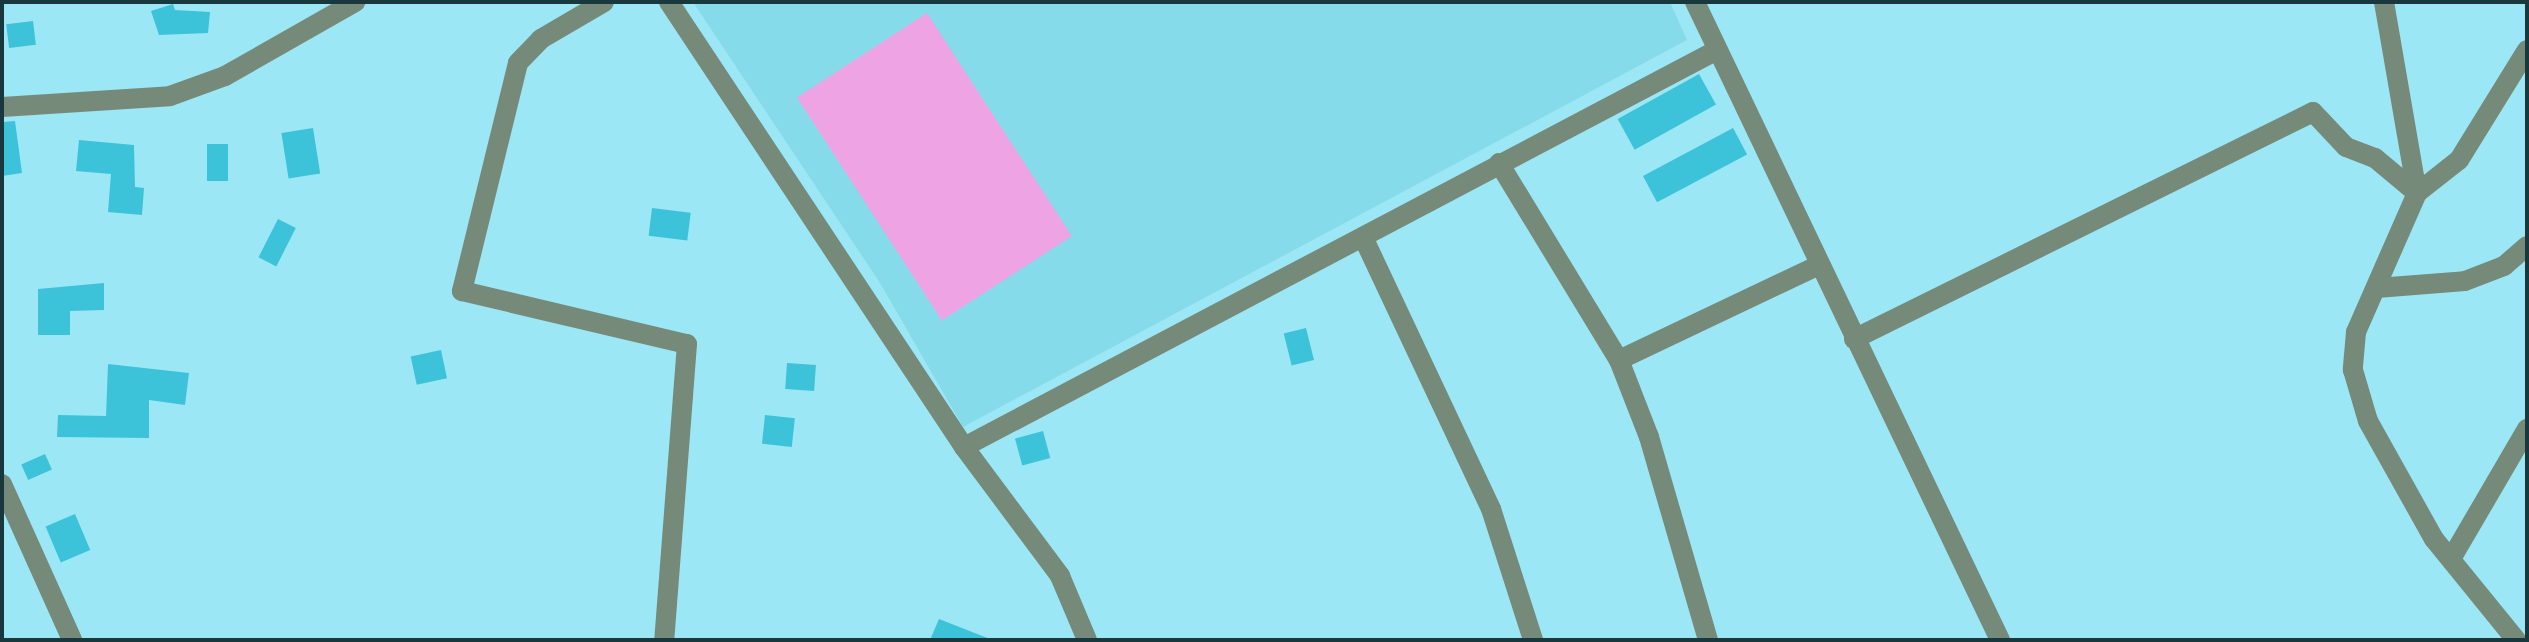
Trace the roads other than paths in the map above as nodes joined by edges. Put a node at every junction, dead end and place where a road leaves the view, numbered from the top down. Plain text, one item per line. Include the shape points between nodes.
1 (355, 2) edge
2 (604, 2) edge
3 (669, 2) edge
4 (1695, 2) edge
5 (2384, 2) edge
6 (2527, 50) edge
7 (1715, 51) junction
8 (2, 107) edge
9 (1499, 163) junction
10 (2417, 193) junction
11 (1363, 237) junction
12 (2527, 246) edge
13 (1819, 265) junction
14 (2377, 288) junction
15 (1854, 339) junction
16 (1619, 360) junction
17 (2527, 429) edge
18 (964, 447) junction
19 (2, 484) edge
20 (2451, 559) junction
21 (72, 640) edge
22 (664, 640) edge
23 (1087, 640) edge
24 (1533, 640) edge
25 (1708, 640) edge
26 (2000, 640) edge
27 (2516, 640) edge

1 - 8 street via 225,76 170,96
2 - 22 street via 541,39 518,63 462,291 687,344
3 - 18 street
4 - 7 street
5 - 10 street
6 - 10 street via 2459,160
7 - 9 street
7 - 13 street
9 - 11 street
9 - 16 street
10 - 14 street
10 - 15 street via 2375,158 2336,140 2313,112
11 - 18 street
11 - 24 street via 1491,509
12 - 14 street via 2504,266 2465,281
13 - 15 street
13 - 16 street
14 - 20 street via 2356,332 2353,370 2359,394 2375,434
15 - 26 street
16 - 25 street via 1649,437
17 - 20 street
18 - 23 street via 1060,576
19 - 21 street
20 - 27 street

